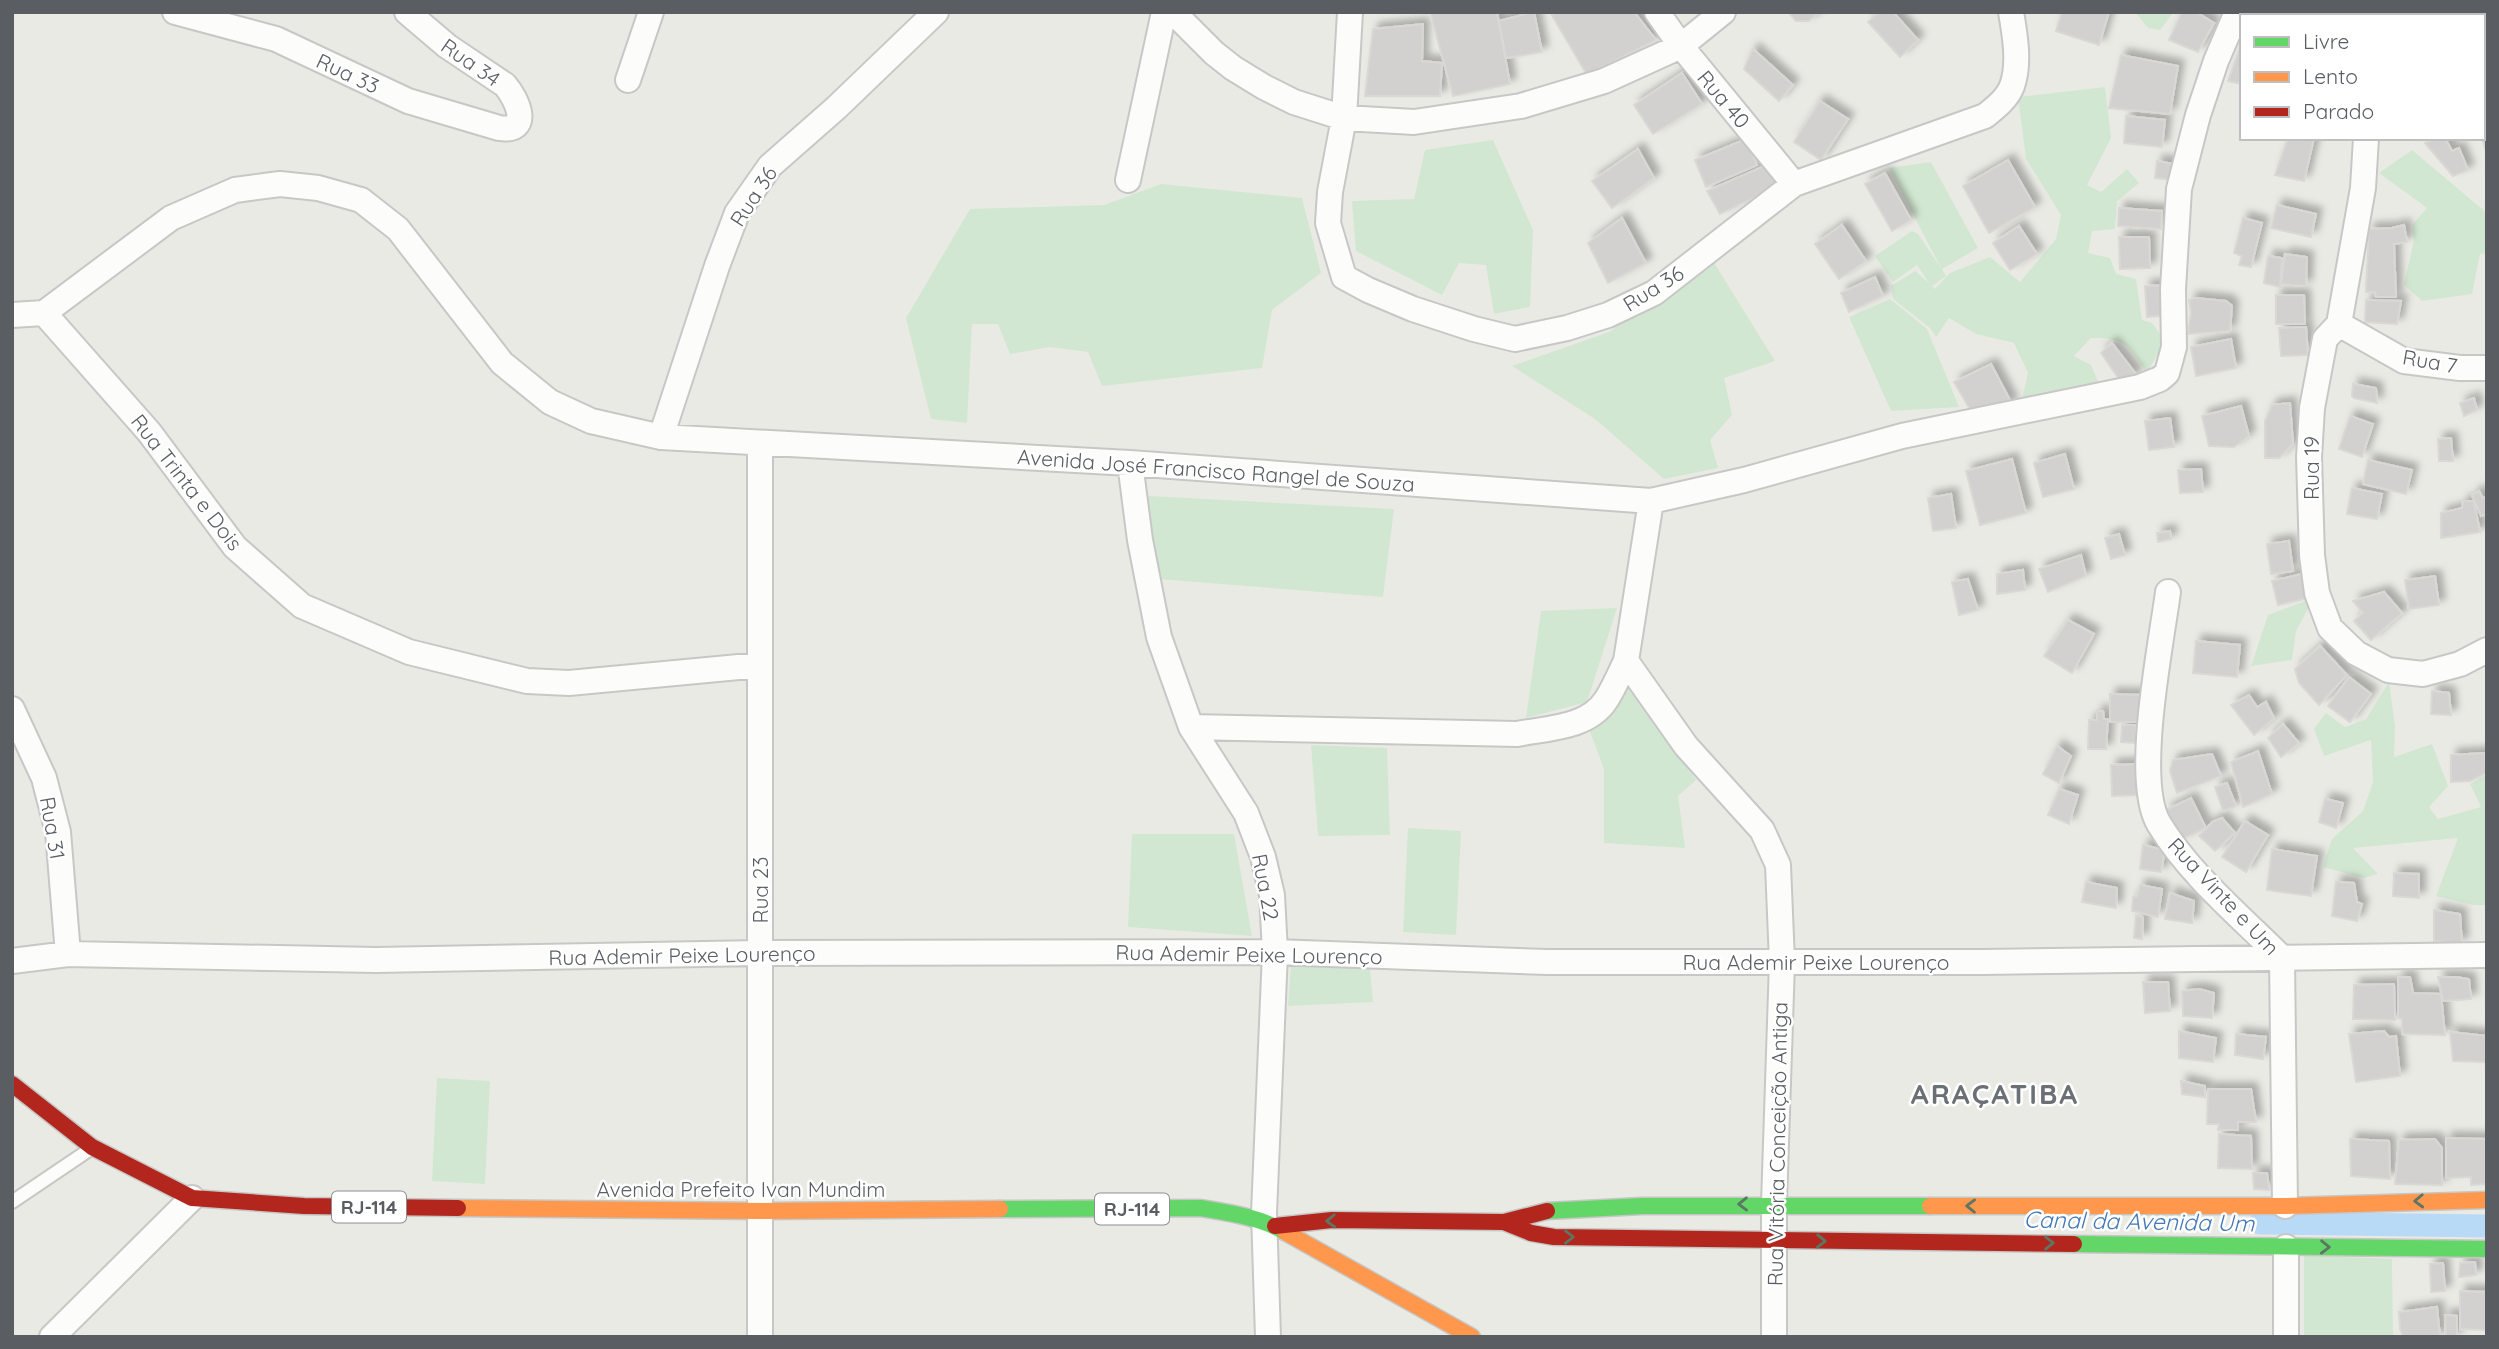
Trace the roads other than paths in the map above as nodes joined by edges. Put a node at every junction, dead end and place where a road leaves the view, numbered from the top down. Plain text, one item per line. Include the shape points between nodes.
1 (175, 12) edge
2 (407, 12) edge
3 (651, 12) edge
4 (936, 12) edge
5 (1164, 12) edge
6 (1173, 12) edge
7 (1350, 12) edge
8 (1657, 12) edge
9 (1723, 12) edge
10 (2011, 12) edge
11 (2237, 12) edge
12 (1681, 46) junction
13 (628, 80) dead end
14 (1344, 118) junction
15 (519, 120) joint
16 (2366, 140) edge
17 (1128, 180) dead end
18 (1794, 184) junction
19 (44, 313) junction
20 (12, 315) edge
21 (2339, 324) junction
22 (2487, 368) edge
23 (661, 438) junction
24 (760, 444) junction
25 (1130, 463) junction
26 (1651, 501) junction
27 (2168, 592) dead end
28 (2487, 650) edge
29 (1626, 660) junction
30 (760, 665) junction
31 (12, 709) edge
32 (1191, 727) junction
33 (1275, 952) junction
34 (760, 953) junction
35 (68, 954) junction
36 (2487, 955) edge
37 (2282, 958) junction
38 (12, 961) edge
39 (1782, 962) junction
40 (12, 1084) edge
41 (92, 1147) junction
42 (192, 1198) junction
43 (2487, 1200) edge
44 (12, 1202) edge
45 (2285, 1206) junction
46 (761, 1211) junction
47 (1387, 1220) junction
48 (1504, 1222) junction
49 (1774, 1222) junction
50 (1269, 1224) junction
51 (2286, 1247) junction
52 (2487, 1249) edge
53 (1353, 1271) junction
54 (52, 1337) edge
55 (761, 1337) edge
56 (1268, 1337) edge
57 (1472, 1337) edge
58 (1774, 1337) edge
59 (2287, 1337) edge

1 - 15 street, Rua 33 via 276,39 408,101 499,128 507,129
2 - 15 street, Rua 34 via 505,85 518,103
3 - 13 street
4 - 23 street, Rua 36 via 769,166 737,213
5 - 17 street
6 - 14 street via 1214,53 1264,88
7 - 14 street, Rua 36
8 - 12 street, Rua 40
9 - 12 street
10 - 18 street, Rua 36 via 2016,60 2012,86 1985,116
11 - 26 street, Avenida José Francisco Rangel de Souza via 2198,115 2179,189 2174,347 2167,373 2160,379 1902,436
12 - 14 street via 1604,81 1521,106 1414,122
12 - 18 street, Rua 40
14 - 18 street, Rua 36 via 1328,223 1344,277 1413,309 1515,339 1608,315 1654,293
16 - 21 street, Rua 19 via 2363,188
19 - 20 street
19 - 23 street, Avenida José Francisco Rangel de Souza via 184,212 235,190 280,184 318,188 361,200 398,229 502,363 550,402 590,421
19 - 30 street, Rua Trinta e Dois via 149,432 235,547 302,606 409,652 527,681 569,683
21 - 22 street, Rua 7 via 2404,361
21 - 28 street, Rua 19 via 2326,339 2312,408 2309,457 2312,555 2317,593 2330,628 2356,653 2388,670 2423,674 2460,664
23 - 24 street, Avenida José Francisco Rangel de Souza
24 - 25 street, Avenida José Francisco Rangel de Souza
24 - 30 street, Rua 23
25 - 26 street, Avenida José Francisco Rangel de Souza
25 - 32 street, Rua 22 via 1159,637
26 - 29 street
27 - 37 street, Rua Vinte e Um via 2147,752 2150,800 2158,823 2189,865
29 - 32 street via 1593,715 1569,725 1517,734
29 - 39 street, Rua Vitória Conceição Antiga via 1686,746 1762,830 1778,865
30 - 34 street, Rua 23
31 - 35 street, Rua 31 via 44,778 58,832
32 - 33 street, Rua 22 via 1246,813 1263,857 1272,895
33 - 34 street, Rua Ademir Peixe Lourenço
33 - 39 street, Rua Ademir Peixe Lourenço via 1547,962
33 - 50 street, Rua 22
34 - 35 street, Rua Ademir Peixe Lourenço via 376,960
34 - 46 street, Rua 23
35 - 38 street, Rua Ademir Peixe Lourenço
36 - 37 street, Rua Ademir Peixe Lourenço
37 - 39 street, Rua Ademir Peixe Lourenço
37 - 45 street, Rua Vinte e Um
39 - 49 street, Rua Vitória Conceição Antiga
40 - 41 street, Avenida Prefeito Ivan Mundim / RJ-114
41 - 42 street, Avenida Prefeito Ivan Mundim / RJ-114
41 - 44 lane
42 - 46 street, Avenida Prefeito Ivan Mundim / RJ-114 via 303,1206
42 - 54 street
43 -> 45 street
45 -> 49 street
46 - 50 street, Avenida Prefeito Ivan Mundim / RJ-114 via 1200,1208
46 - 55 street, Rua 23
47 - 48 street
47 -> 50 street
47 - 53 street via 1366,1245
49 -> 48 street via 1557,1209
48 -> 49 street via 1554,1237
49 -> 51 street
49 - 58 street, Rua Vitória Conceição Antiga
50 - 53 street, Avenida Prefeito Ivan Mundim / RJ-114
50 - 56 street, Rua 22
51 -> 52 street
51 - 59 street
53 - 57 street, Avenida Prefeito Ivan Mundim / RJ-114

